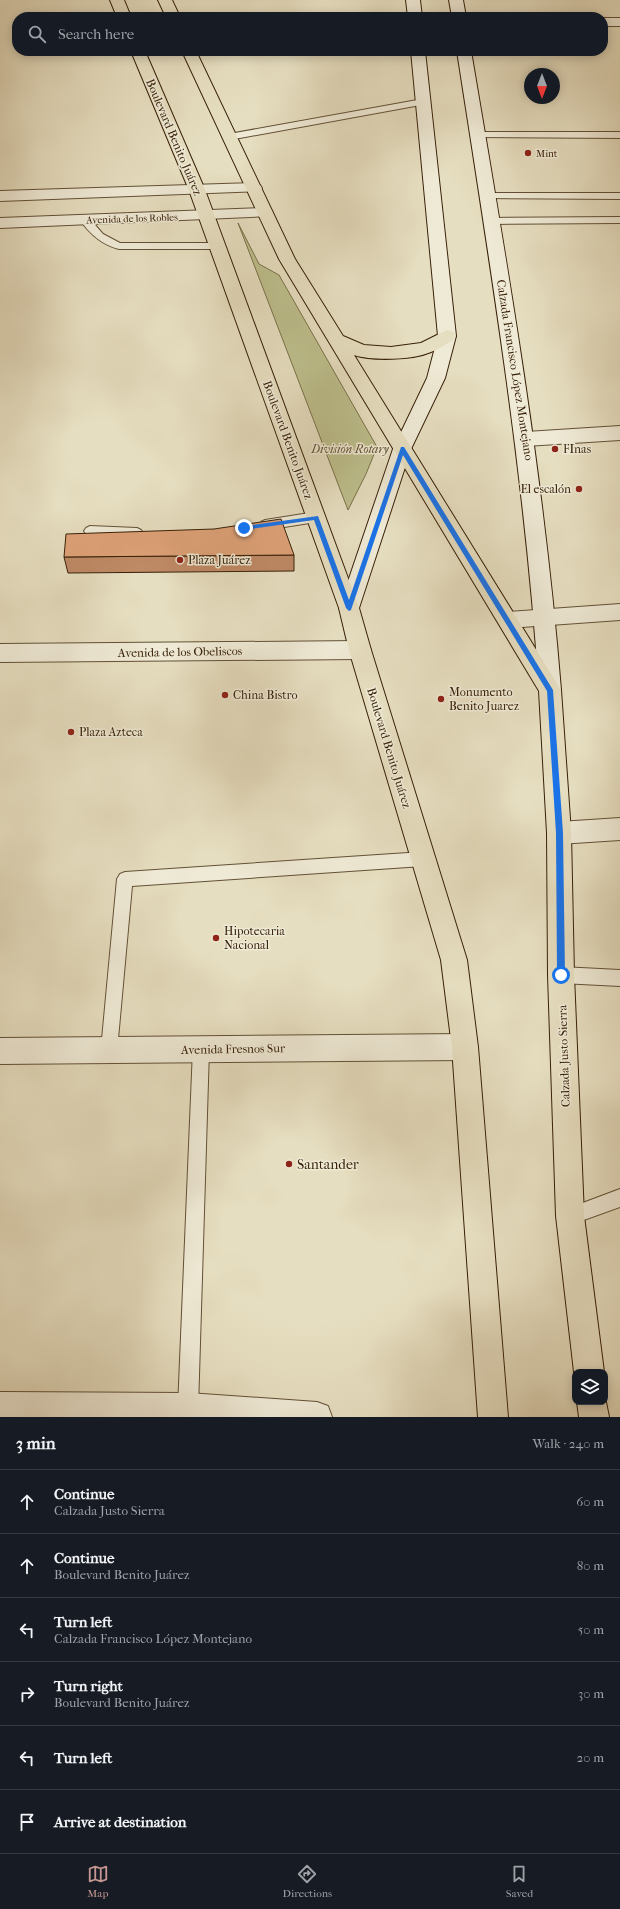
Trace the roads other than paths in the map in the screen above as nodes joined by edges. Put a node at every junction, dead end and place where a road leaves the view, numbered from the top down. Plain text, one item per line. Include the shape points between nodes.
1 (117, 0) edge
2 (165, 0) edge
3 (413, 0) edge
4 (456, 0) edge
5 (122, 12) edge
6 (171, 12) edge
7 (414, 12) edge
8 (458, 12) edge
9 (608, 22) edge
10 (620, 22) edge
11 (140, 56) edge
12 (191, 56) edge
13 (418, 56) edge
14 (465, 56) edge
15 (423, 102) junction
16 (478, 135) junction
17 (620, 135) edge
18 (230, 137) junction
19 (254, 188) junction
20 (197, 190) junction
21 (0, 196) edge
22 (487, 196) junction
23 (620, 196) edge
24 (265, 213) junction
25 (206, 215) junction
26 (85, 220) junction
27 (620, 220) edge
28 (491, 221) junction
29 (0, 223) edge
30 (218, 246) junction
31 (447, 336) junction
32 (336, 340) junction
33 (620, 433) edge
34 (526, 439) junction
35 (402, 449) junction
36 (316, 517) junction
37 (251, 527) edge
38 (90, 531) dead end
39 (151, 534) edge
40 (349, 608) junction
41 (620, 612) edge
42 (546, 617) junction
43 (508, 620) junction
44 (360, 650) junction
45 (0, 653) edge
46 (550, 690) junction
47 (620, 829) edge
48 (560, 833) junction
49 (423, 859) junction
50 (561, 975) junction
51 (620, 978) edge
52 (466, 1047) junction
53 (201, 1049) junction
54 (109, 1050) junction
55 (0, 1051) edge
56 (620, 1198) edge
57 (570, 1216) junction
58 (588, 1369) edge
59 (592, 1405) edge
60 (0, 1407) edge
61 (188, 1408) junction
62 (317, 1417) edge
63 (493, 1417) edge
64 (594, 1417) edge

1 - 5 main road
2 - 6 main road
3 - 7 main road
4 - 8 main road
9 - 10 main road
11 - 20 main road, Boulevard Benito Juárez
12 - 18 main road
13 - 15 main road
14 - 16 main road, Calzada Francisco López Montejano
15 - 18 lane
15 - 31 main road
16 - 17 lane
16 - 22 main road, Calzada Francisco López Montejano
18 - 19 main road
19 - 20 main road
19 - 24 main road
20 - 21 main road
20 - 25 main road, Boulevard Benito Juárez
22 - 23 lane
22 - 28 main road, Calzada Francisco López Montejano
24 - 25 main road, Avenida de los Robles
24 - 32 main road via 287,259
25 - 26 main road, Avenida de los Robles
25 - 30 main road, Boulevard Benito Juárez
26 - 29 main road, Avenida de los Robles
26 - 30 lane via 106,242 119,246
27 - 28 lane
28 - 34 main road, Calzada Francisco López Montejano
30 - 36 main road, Boulevard Benito Juárez
31 - 32 main road via 425,348 391,354 362,351
31 - 35 main road via 436,378
32 - 35 main road
33 - 34 main road
34 - 42 main road, Calzada Francisco López Montejano
35 - 40 main road
35 - 43 main road
36 - 37 lane
36 - 40 main road, Boulevard Benito Juárez
38 - 39 lane
40 - 44 main road, Boulevard Benito Juárez
41 - 42 main road
42 - 43 main road
42 - 46 main road, Calzada Francisco López Montejano
43 - 46 main road
44 - 45 main road, Avenida de los Obeliscos
44 - 49 main road, Boulevard Benito Juárez
46 - 48 main road, Calzada Justo Sierra
47 - 48 main road
48 - 50 main road, Calzada Justo Sierra
49 - 52 main road, Boulevard Benito Juárez via 454,960
49 - 54 lane via 125,879
50 - 51 lane
50 - 57 main road, Calzada Justo Sierra
52 - 53 main road, Avenida Fresnos Sur
52 - 63 main road
53 - 54 main road, Avenida Fresnos Sur
53 - 61 lane
54 - 55 main road, Avenida Fresnos Sur
56 - 57 lane
57 - 58 main road, Calzada Justo Sierra
59 - 64 main road
60 - 61 main road
61 - 62 main road

